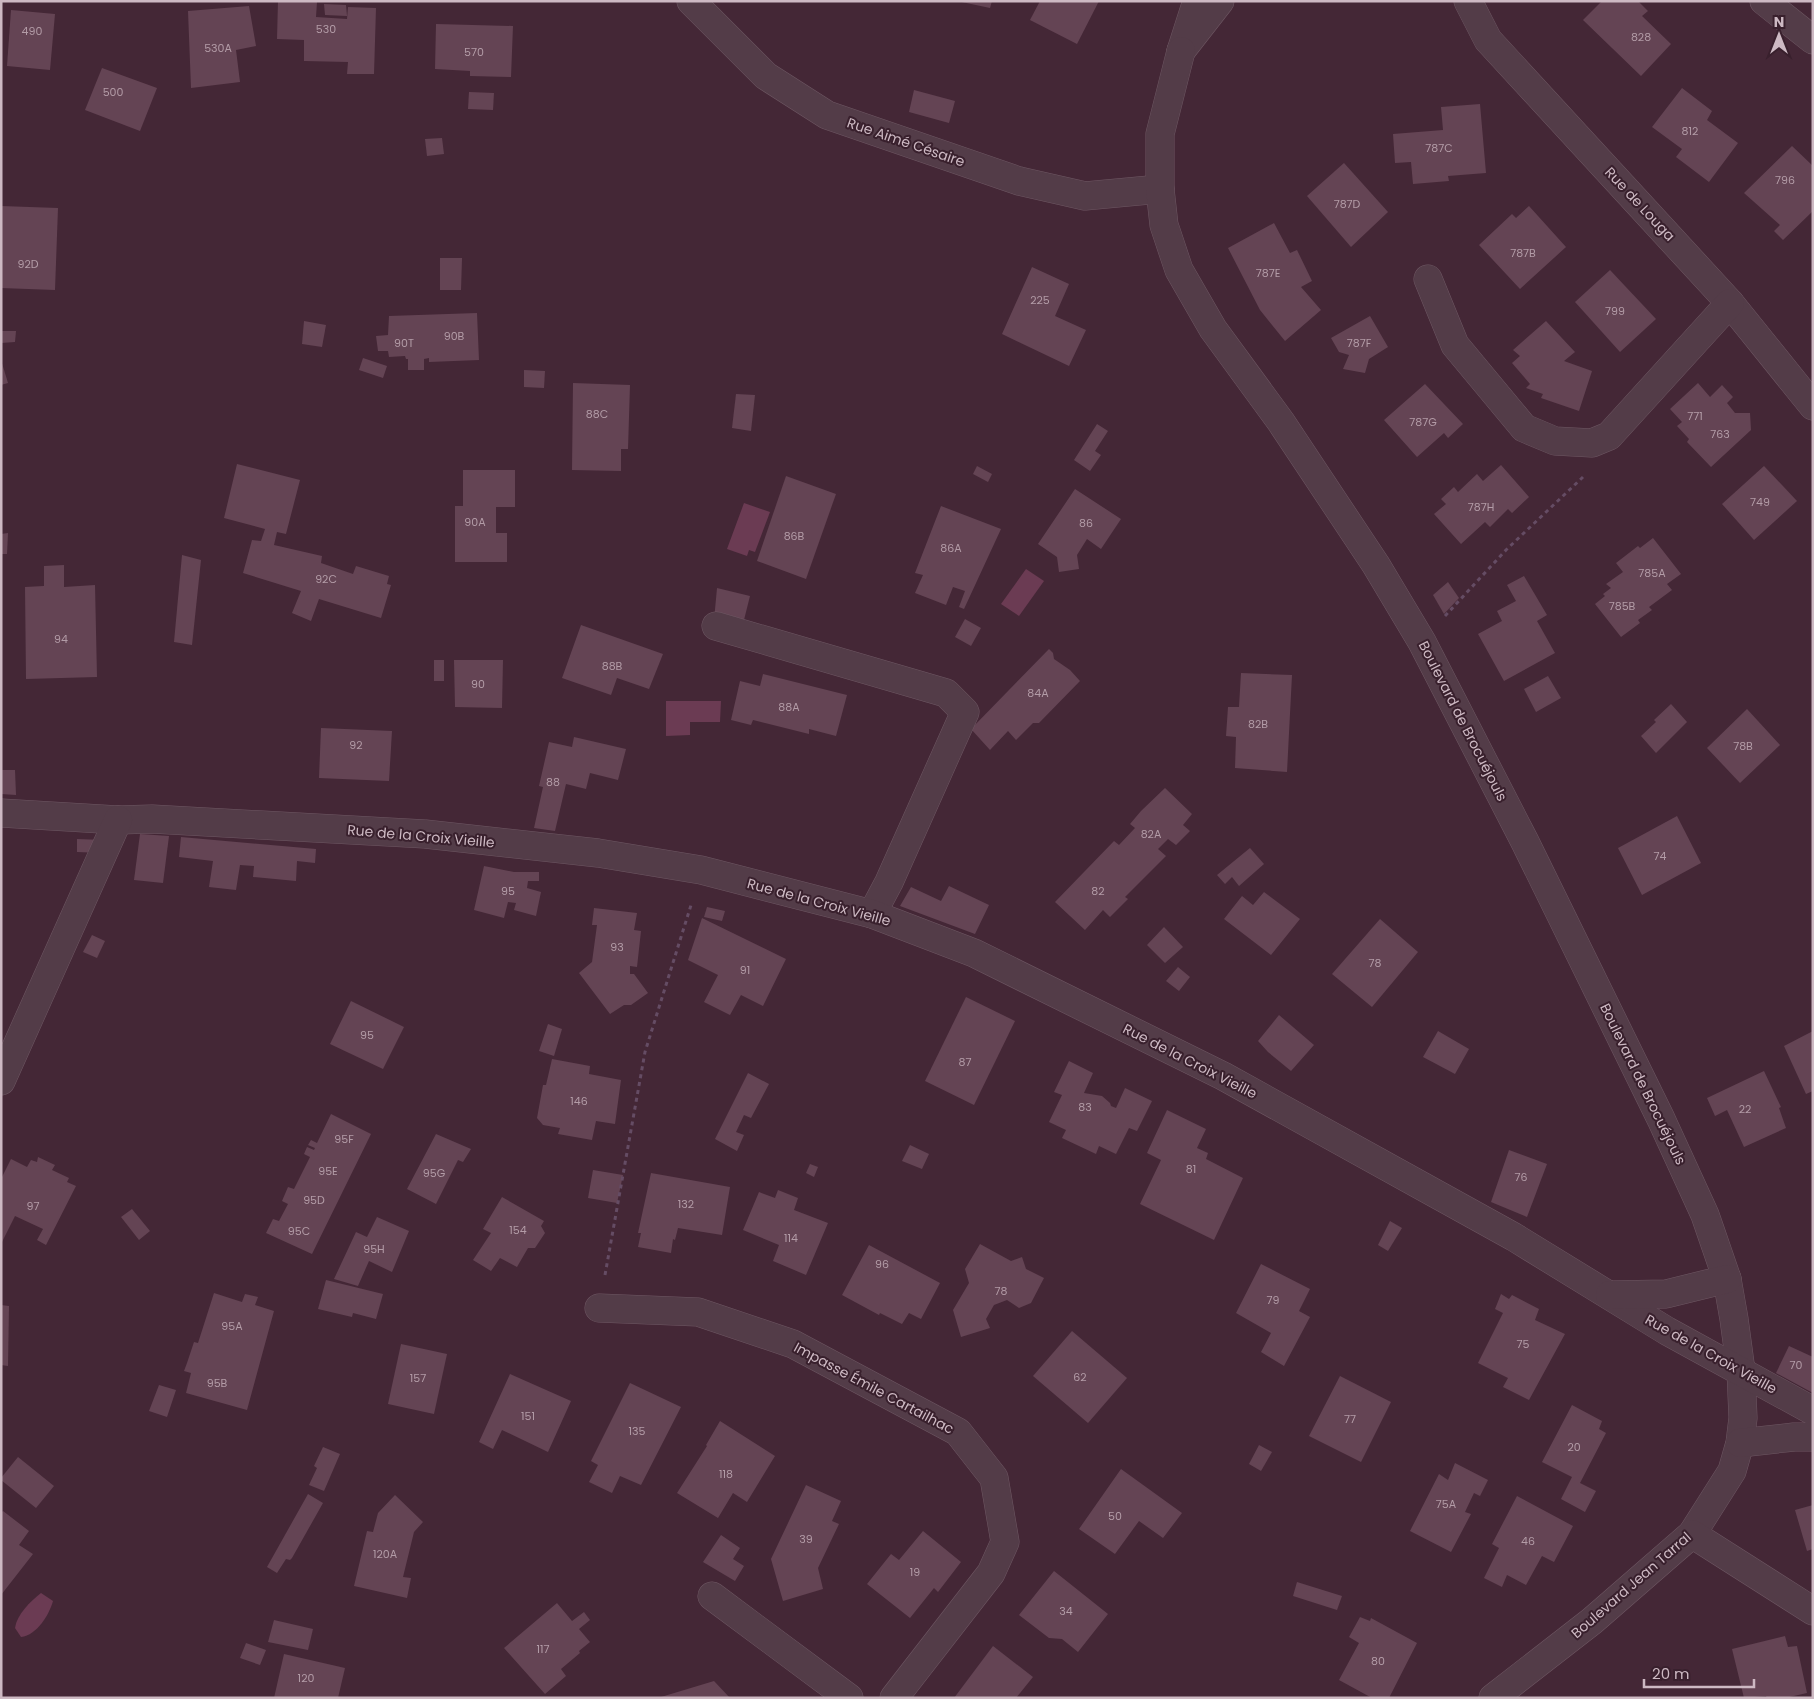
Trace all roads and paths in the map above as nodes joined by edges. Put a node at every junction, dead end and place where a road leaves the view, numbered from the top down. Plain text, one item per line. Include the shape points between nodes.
1 (691, 1) edge
2 (1197, 1) edge
3 (1220, 1) edge
4 (1468, 1) edge
5 (1764, 1) edge
6 (1813, 40) edge
7 (1181, 51) junction
8 (1160, 188) junction
9 (1428, 279) dead end
10 (1730, 303) junction
11 (1813, 406) edge
12 (1592, 443) junction
13 (716, 626) dead end
14 (1422, 642) junction
15 (1, 813) edge
16 (118, 820) junction
17 (701, 870) junction
18 (872, 914) junction
19 (1, 1081) edge
20 (1727, 1279) junction
21 (1610, 1295) junction
22 (599, 1308) joint
23 (1741, 1371) junction
24 (1813, 1411) edge
25 (1741, 1430) junction
26 (1813, 1437) edge
27 (1692, 1534) junction
28 (712, 1596) dead end
29 (1813, 1611) edge
30 (849, 1698) edge
31 (894, 1698) edge
32 (1493, 1698) edge

1 - 8 street, Rue Aimé Césaire via 766,76 827,115 1018,181 1085,196
2 - 7 street, Boulevard de Brocuéjouls
3 - 7 street, Boulevard de Brocuéjouls
4 - 10 street, Rue de Louga via 1488,40
5 - 6 street
7 - 8 street, Boulevard de Brocuéjouls via 1160,134
8 - 14 street, Boulevard de Brocuéjouls via 1164,224 1179,270 1213,329 1286,430 1376,565
9 - 12 street via 1455,345 1524,428 1555,441
10 - 11 street, Rue de Louga
10 - 12 street via 1609,436
12 - 14 path via 1586,474 1506,550
13 - 18 street via 946,694 965,712
14 - 20 street, Boulevard de Brocuéjouls via 1661,1119 1705,1216
15 - 16 street, Rue de la Croix Vieille
16 - 17 street, Rue de la Croix Vieille via 152,819 426,834 598,853
16 - 19 street
17 - 18 street, Rue de la Croix Vieille
17 - 22 path via 646,1052
18 - 21 street, Rue de la Croix Vieille via 974,953 1223,1076 1514,1237
20 - 21 street, Rue de la Croix Vieille via 1666,1294
20 - 23 street, Boulevard de Brocuéjouls
21 - 23 street, Rue de la Croix Vieille
22 - 31 street, Impasse Émile Cartailhac via 698,1312 793,1344 958,1432 994,1478 1005,1542 991,1573
23 - 24 street, Rue de la Croix Vieille
23 - 25 street, Boulevard de Brocuéjouls
25 - 26 street
25 - 27 street, Boulevard Jean Tarral via 1732,1471
27 - 29 street
27 - 32 street, Boulevard Jean Tarral via 1592,1622
28 - 30 street

